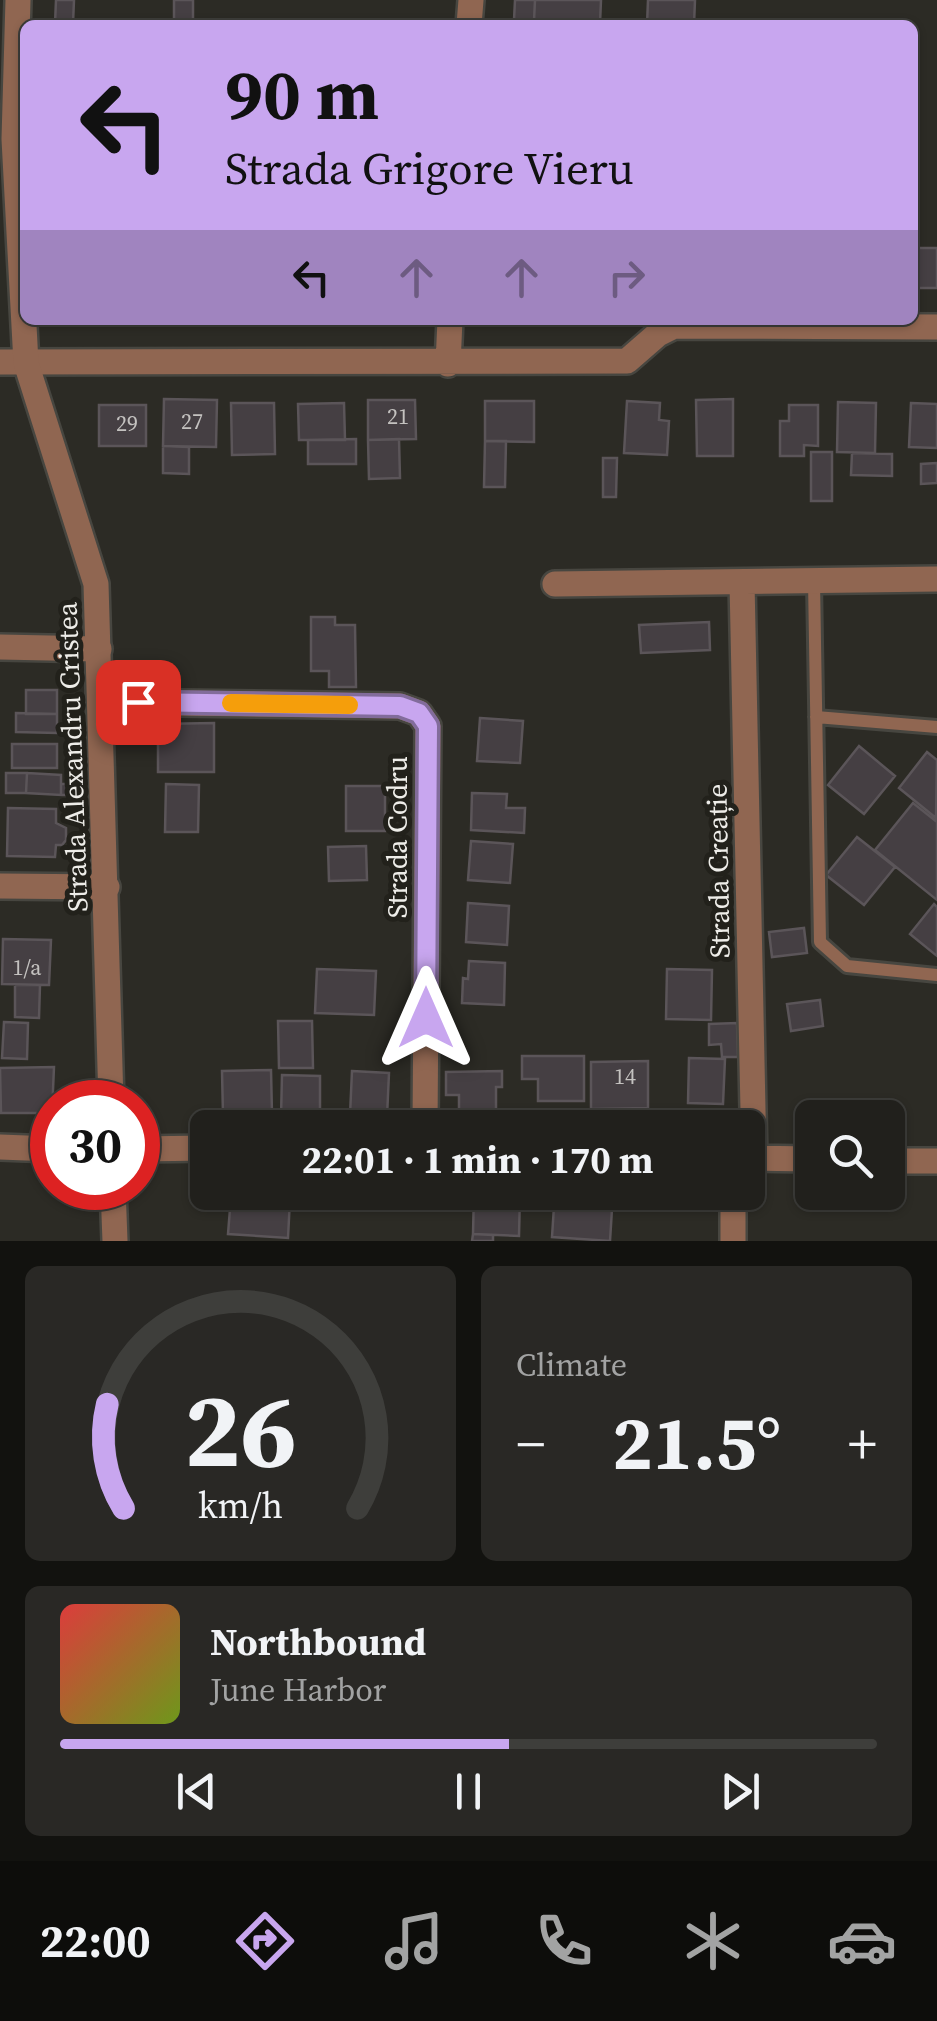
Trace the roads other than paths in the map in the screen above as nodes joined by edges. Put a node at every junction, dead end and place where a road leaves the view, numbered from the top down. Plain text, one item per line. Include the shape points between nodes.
1 (18, 0) edge
2 (13, 139) edge
3 (20, 260) edge
4 (24, 325) edge
5 (450, 325) edge
6 (937, 327) edge
7 (0, 362) edge
8 (26, 363) junction
9 (448, 364) junction
10 (937, 579) edge
11 (814, 581) junction
12 (742, 582) junction
13 (556, 584) dead end
14 (0, 647) edge
15 (98, 649) junction
16 (100, 702) junction
17 (816, 717) junction
18 (937, 727) edge
19 (0, 886) edge
20 (107, 888) junction
21 (937, 975) edge
22 (111, 1080) edge
23 (426, 1110) edge
24 (750, 1110) edge
25 (0, 1147) edge
26 (30, 1148) edge
27 (160, 1149) edge
28 (190, 1149) edge
29 (765, 1158) edge
30 (795, 1159) edge
31 (905, 1161) edge
32 (937, 1162) edge
33 (114, 1210) edge
34 (733, 1210) edge
35 (115, 1241) edge
36 (733, 1241) edge

1 - 2 street, Strada Alexandru Cristea
2 - 3 street, Strada Alexandru Cristea
4 - 8 street, Strada Alexandru Cristea
5 - 9 street
6 - 9 street via 674,326 627,362
7 - 8 street
8 - 9 street
8 - 15 street, Strada Alexandru Cristea via 96,584
10 - 11 street
11 - 12 street
11 - 17 lane
12 - 13 street
12 - 24 street, Strada Creație
14 - 15 street
15 - 16 street, Strada Alexandru Cristea
16 - 20 street, Strada Alexandru Cristea
16 - 23 street, Strada Codru via 400,706 419,713 428,726
17 - 18 lane
17 - 21 lane via 820,942 847,966
19 - 20 street
20 - 22 street, Strada Alexandru Cristea
25 - 26 street
27 - 28 street
29 - 30 street
31 - 32 street
33 - 35 street
34 - 36 street

